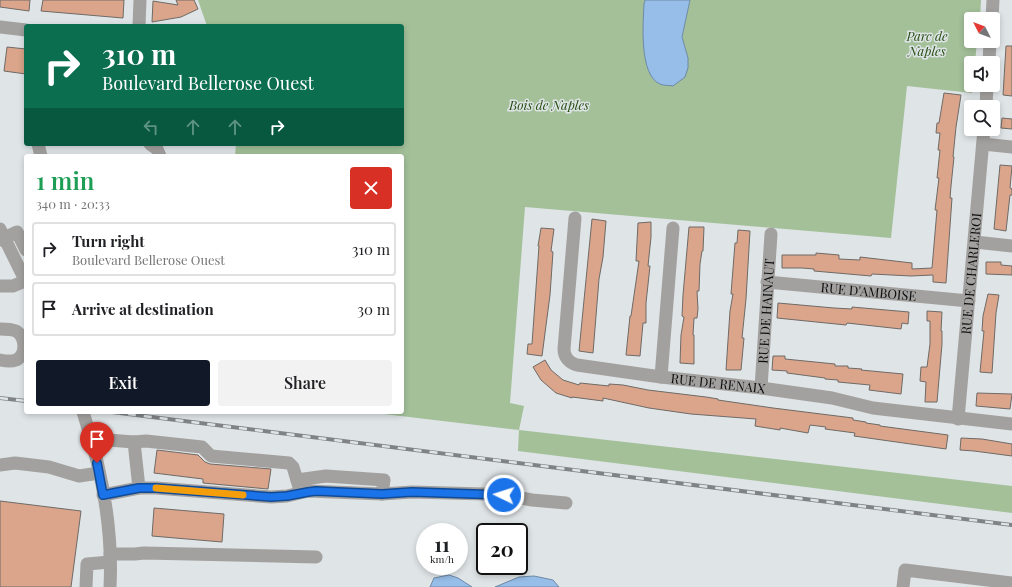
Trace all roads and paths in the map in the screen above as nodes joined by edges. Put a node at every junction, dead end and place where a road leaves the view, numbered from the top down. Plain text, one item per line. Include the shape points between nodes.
1 (140, 0) edge
2 (993, 0) edge
3 (992, 12) edge
4 (139, 24) edge
5 (0, 27) edge
6 (24, 30) edge
7 (984, 136) edge
8 (984, 144) junction
9 (153, 146) edge
10 (1012, 147) edge
11 (159, 154) edge
12 (575, 218) dead end
13 (673, 228) dead end
14 (771, 234) dead end
15 (1, 236) edge
16 (975, 242) junction
17 (24, 246) edge
18 (1012, 246) edge
19 (21, 258) edge
20 (24, 272) edge
21 (767, 282) junction
22 (24, 283) edge
23 (0, 286) edge
24 (969, 301) junction
25 (0, 328) edge
26 (0, 360) edge
27 (23, 361) edge
28 (660, 376) junction
29 (761, 388) junction
30 (84, 414) edge
31 (958, 419) junction
32 (1012, 424) edge
33 (134, 442) junction
34 (92, 443) junction
35 (0, 465) edge
36 (99, 473) junction
37 (297, 480) junction
38 (384, 480) junction
39 (139, 488) junction
40 (412, 492) junction
41 (300, 493) junction
42 (382, 494) junction
43 (103, 495) junction
44 (566, 503) dead end
45 (316, 557) dead end
46 (110, 558) junction
47 (1012, 583) edge
48 (86, 587) edge
49 (110, 587) edge
50 (904, 587) edge

1 - 4 street
2 - 3 street
5 - 6 street
7 - 8 street, RUE DE CHARLEROI
8 - 10 street
8 - 16 street, RUE DE CHARLEROI
9 - 11 street
12 - 28 street, RUE DE RENAIX via 564,349 566,357 569,362 577,365
13 - 28 street
14 - 21 street, RUE DE HAINAUT
15 - 17 street via 17,232
15 - 19 street
16 - 18 street
16 - 24 street, RUE DE CHARLEROI
19 - 20 street
21 - 24 street, RUE D'AMBOISE
21 - 29 street, RUE DE HAINAUT
22 - 23 street
24 - 31 street, RUE DE CHARLEROI
25 - 27 street via 19,334 24,349
26 - 27 street
28 - 29 street, RUE DE RENAIX
29 - 31 street, RUE DE RENAIX via 832,398 873,408
30 - 34 street
31 - 32 street, RUE DE RENAIX
33 - 34 street via 108,440
33 - 37 street via 146,441 202,448 211,456 286,462 291,464
33 - 39 street
34 - 36 street
35 - 36 street via 15,463 49,467 79,476
36 - 43 street
37 - 38 street via 337,476
37 - 41 street
38 - 40 street
38 - 42 street
39 - 41 street via 271,497
39 - 43 street
40 - 42 street
40 - 44 street via 499,494
41 - 42 street via 316,491
43 - 46 street
45 - 46 street via 144,553
46 - 48 street via 87,564
46 - 49 street
47 - 50 street via 906,570

